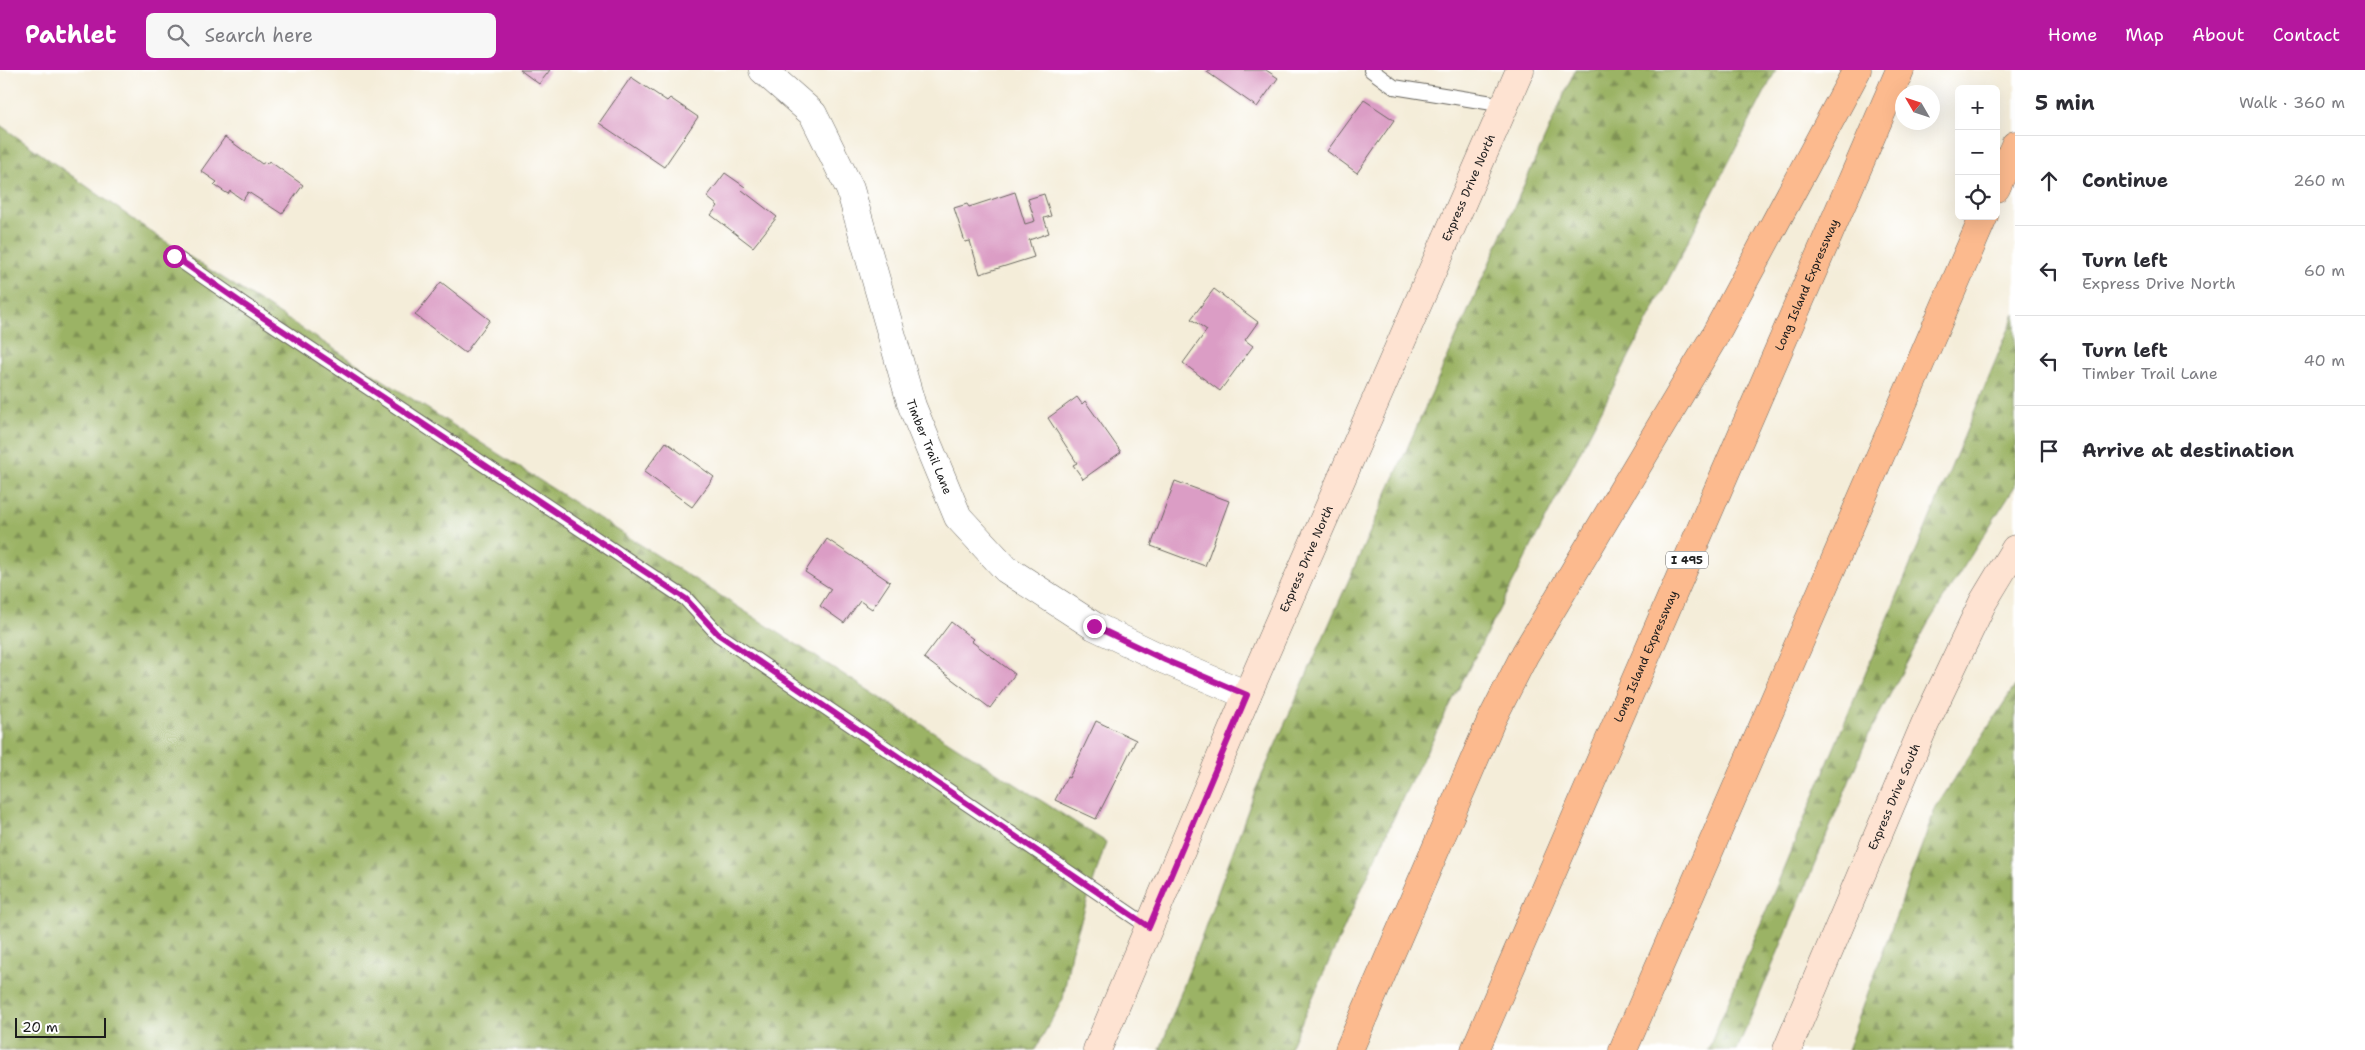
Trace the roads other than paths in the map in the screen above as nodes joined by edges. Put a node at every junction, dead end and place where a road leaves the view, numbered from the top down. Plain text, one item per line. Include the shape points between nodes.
1 (762, 70) edge
2 (1371, 70) edge
3 (1520, 70) edge
4 (1857, 70) edge
5 (1900, 70) edge
6 (1505, 105) junction
7 (2015, 145) edge
8 (2000, 179) edge
9 (1982, 220) edge
10 (174, 256) dead end
11 (2015, 549) edge
12 (1247, 695) junction
13 (1149, 927) junction
14 (1097, 1050) edge
15 (1348, 1050) edge
16 (1475, 1050) edge
17 (1623, 1050) edge
18 (1787, 1050) edge

1 - 12 street, Timber Trail Lane via 813,114 850,189 912,406 958,517 1006,569 1094,626
2 - 6 lane via 1394,87
3 - 6 main road, Express Drive North
4 - 15 highway via 1714,337 1561,591 1491,721
5 - 16 highway, Long Island Expressway / I 495
6 - 12 main road, Express Drive North
7 - 8 highway
9 - 17 highway
10 - 13 lane via 686,599 718,634
11 - 18 main road, Express Drive South via 1983,602 1925,724
12 - 13 main road, Express Drive North
13 - 14 main road, Express Drive North

